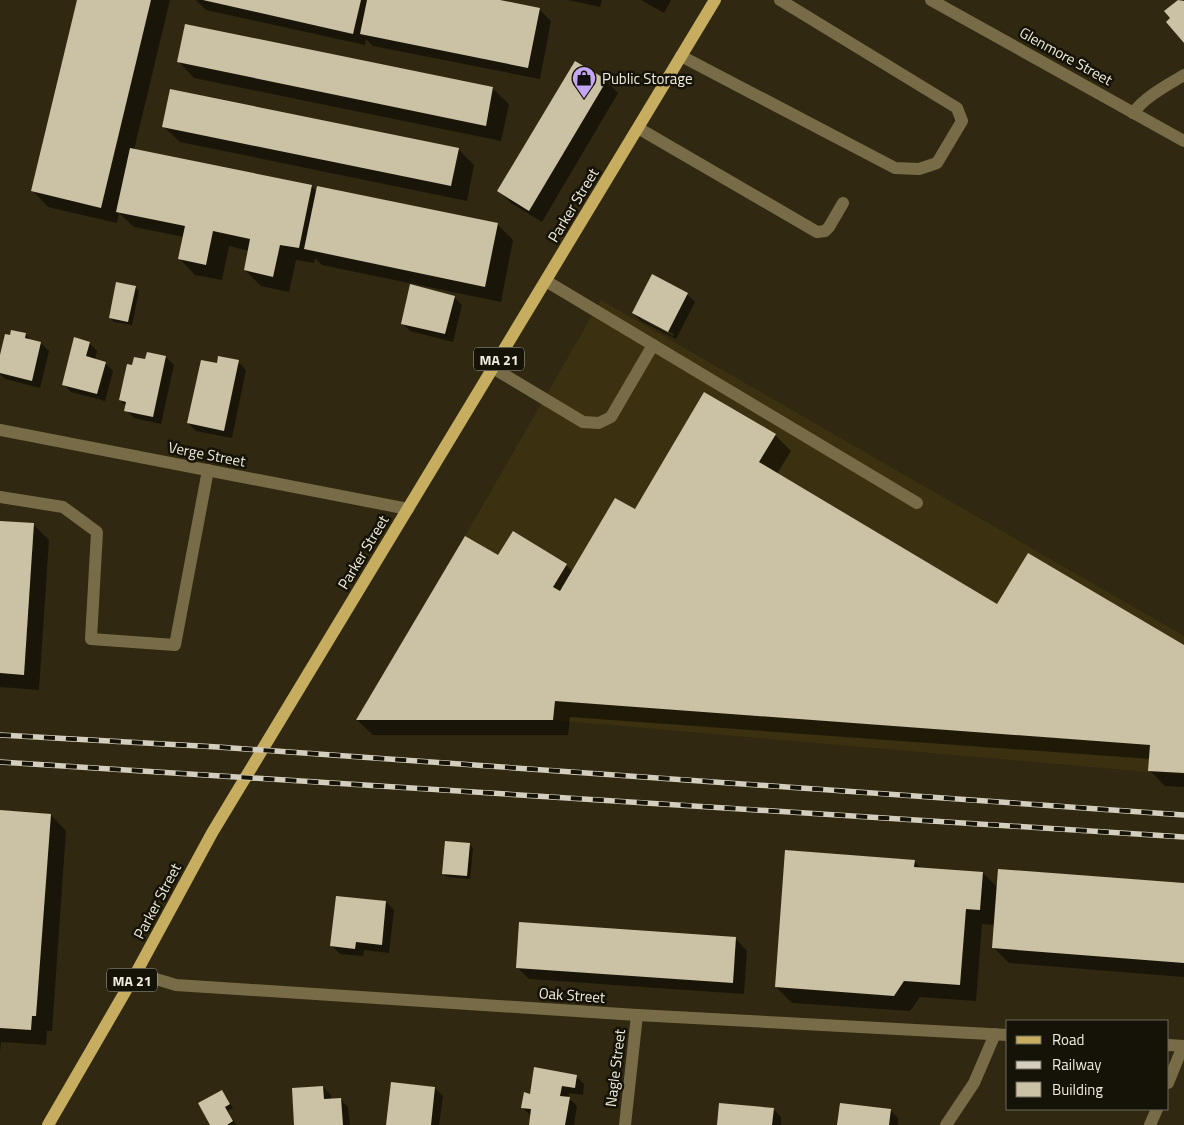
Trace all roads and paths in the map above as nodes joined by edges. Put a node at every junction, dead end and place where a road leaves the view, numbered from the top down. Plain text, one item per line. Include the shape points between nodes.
1 (715, 0) edge
2 (780, 0) edge
3 (931, 0) edge
4 (681, 56) junction
5 (1184, 75) edge
6 (1133, 113) junction
7 (638, 128) junction
8 (1184, 141) edge
9 (843, 203) dead end
10 (546, 281) junction
11 (653, 345) junction
12 (493, 368) junction
13 (0, 430) edge
14 (208, 470) junction
15 (0, 497) edge
16 (918, 503) dead end
17 (408, 509) junction
18 (136, 973) junction
19 (637, 1015) junction
20 (1002, 1034) edge
21 (1169, 1045) edge
22 (1184, 1046) edge
23 (1169, 1081) edge
24 (1157, 1110) edge
25 (48, 1125) edge
26 (625, 1125) edge
27 (946, 1125) edge
28 (1150, 1125) edge

1 - 4 main road, Parker Street / MA 21
2 - 4 street via 957,108 962,121 937,163 919,169 895,168
3 - 6 street, Glenmore Street
4 - 7 main road, Parker Street / MA 21
5 - 6 street via 1148,97
6 - 8 street, Glenmore Street
7 - 9 street via 817,232 825,232
7 - 10 main road, Parker Street / MA 21
10 - 11 street
10 - 12 main road, Parker Street / MA 21
11 - 12 street via 611,417 599,423 583,422
11 - 16 street
12 - 17 main road, Parker Street / MA 21
13 - 14 street, Verge Street
14 - 15 street via 175,646 91,638 97,532 63,507
14 - 17 street, Verge Street
17 - 18 main road, Parker Street / MA 21 via 212,833
18 - 19 street, Oak Street via 176,985
18 - 25 main road, Parker Street / MA 21
19 - 20 street, Oak Street
19 - 26 street, Nagle Street
20 - 27 street
21 - 22 street
22 - 23 street
24 - 28 street

